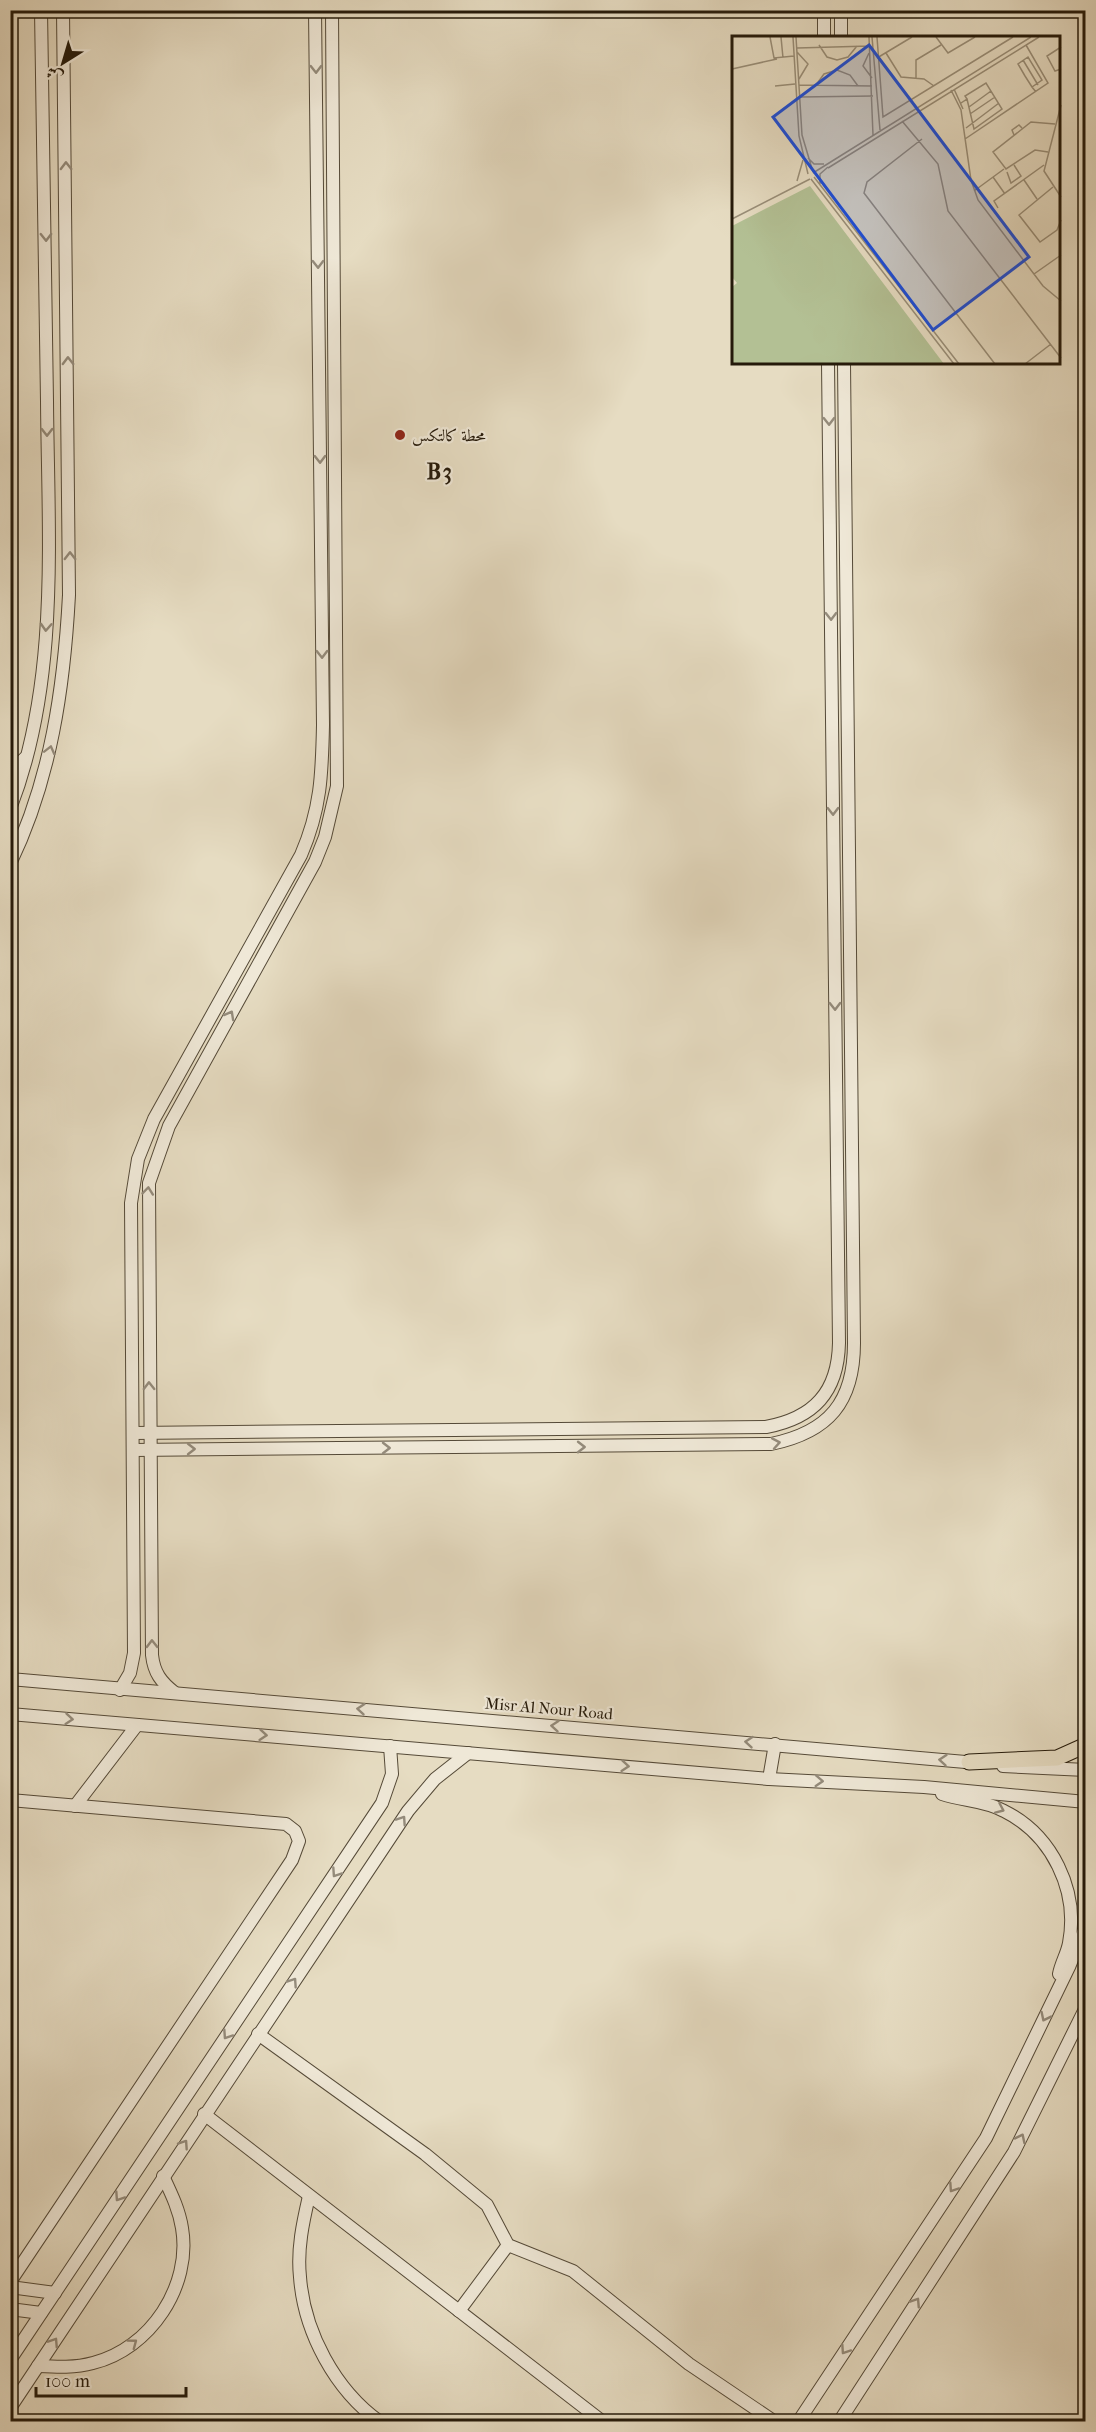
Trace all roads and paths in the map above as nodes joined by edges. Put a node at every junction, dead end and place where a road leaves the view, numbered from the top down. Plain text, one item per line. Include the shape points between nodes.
1 (41, 10) edge
2 (63, 10) edge
3 (315, 10) edge
4 (332, 10) edge
5 (824, 10) edge
6 (841, 10) edge
7 (825, 36) edge
8 (841, 36) edge
9 (828, 364) edge
10 (844, 364) edge
11 (27, 755) junction
12 (10, 772) edge
13 (14, 790) edge
14 (39, 790) junction
15 (35, 804) junction
16 (11, 806) edge
17 (10, 864) edge
18 (149, 1432) junction
19 (133, 1433) junction
20 (133, 1450) junction
21 (150, 1450) junction
22 (10, 1679) edge
23 (120, 1689) junction
24 (175, 1694) junction
25 (10, 1714) edge
26 (137, 1725) junction
27 (775, 1744) junction
28 (1086, 1745) edge
29 (390, 1746) junction
30 (468, 1753) junction
31 (969, 1762) junction
32 (1086, 1770) edge
33 (770, 1779) junction
34 (924, 1787) junction
35 (10, 1800) edge
36 (1086, 1802) edge
37 (75, 1806) junction
38 (1086, 1925) edge
39 (1055, 1998) junction
40 (1086, 2007) edge
41 (258, 2034) junction
42 (204, 2114) junction
43 (163, 2176) junction
44 (309, 2196) junction
45 (508, 2245) junction
46 (10, 2282) edge
47 (10, 2287) edge
48 (55, 2294) junction
49 (10, 2308) edge
50 (459, 2311) junction
51 (41, 2313) junction
52 (10, 2360) edge
53 (38, 2366) junction
54 (10, 2408) edge
55 (380, 2421) edge
56 (603, 2421) edge
57 (775, 2421) edge
58 (798, 2421) edge
59 (838, 2421) edge

1 -> 11 street via 48,546 44,652
14 -> 2 street via 60,700 69,596
3 -> 19 street via 321,790 301,855 154,1119 138,1159 131,1203
18 -> 4 street via 147,1202 154,1163 169,1126 315,861 337,786
5 - 7 street
6 - 8 street
9 -> 18 street via 839,1333 838,1363 832,1383 805,1414 766,1427
21 -> 10 street via 771,1444 816,1429 838,1407 852,1379 854,1353
11 - 12 street
11 - 13 street
13 - 14 street
13 - 16 street
14 - 15 street
15 - 16 street
15 - 17 street
18 - 19 street
18 - 21 street
19 - 20 street
20 - 21 street
20 - 23 street via 134,1653 130,1673
24 -> 21 street via 161,1683 152,1655
22 - 23 street, Misr Al Nour Road
23 - 24 street, Misr Al Nour Road
27 -> 24 street, Misr Al Nour Road
25 -> 26 street
26 -> 29 street
26 - 37 street
31 -> 27 street, Misr Al Nour Road
27 - 33 street
28 - 31 main road via 1057,1758
29 - 30 street
29 -> 48 street via 392,1774 382,1803
30 -> 33 street
41 -> 30 street via 408,1811 435,1779
31 - 32 street, Misr Al Nour Road via 1040,1770
33 -> 34 street
34 - 36 street
34 -> 39 street via 1004,1810 1039,1837 1059,1866 1068,1891 1071,1917 1069,1944
35 - 37 street
37 - 46 street via 286,1824 299,1841 292,1860
38 - 39 street
39 -> 58 street via 986,2138
59 -> 40 street via 1014,2152
41 - 42 street
41 - 45 street via 425,2154 487,2205
43 -> 42 street
42 - 44 street
53 -> 43 street
53 -> 43 street via 67,2368 95,2363 122,2351 163,2312 176,2287 182,2230 176,2202
44 - 50 street
44 - 55 street via 300,2236 300,2277 307,2318 324,2356 347,2391
45 - 50 street
45 - 57 street via 573,2271 689,2364
47 - 48 street
48 - 51 street
49 - 51 street
50 - 56 street
51 - 52 street
53 - 54 street

